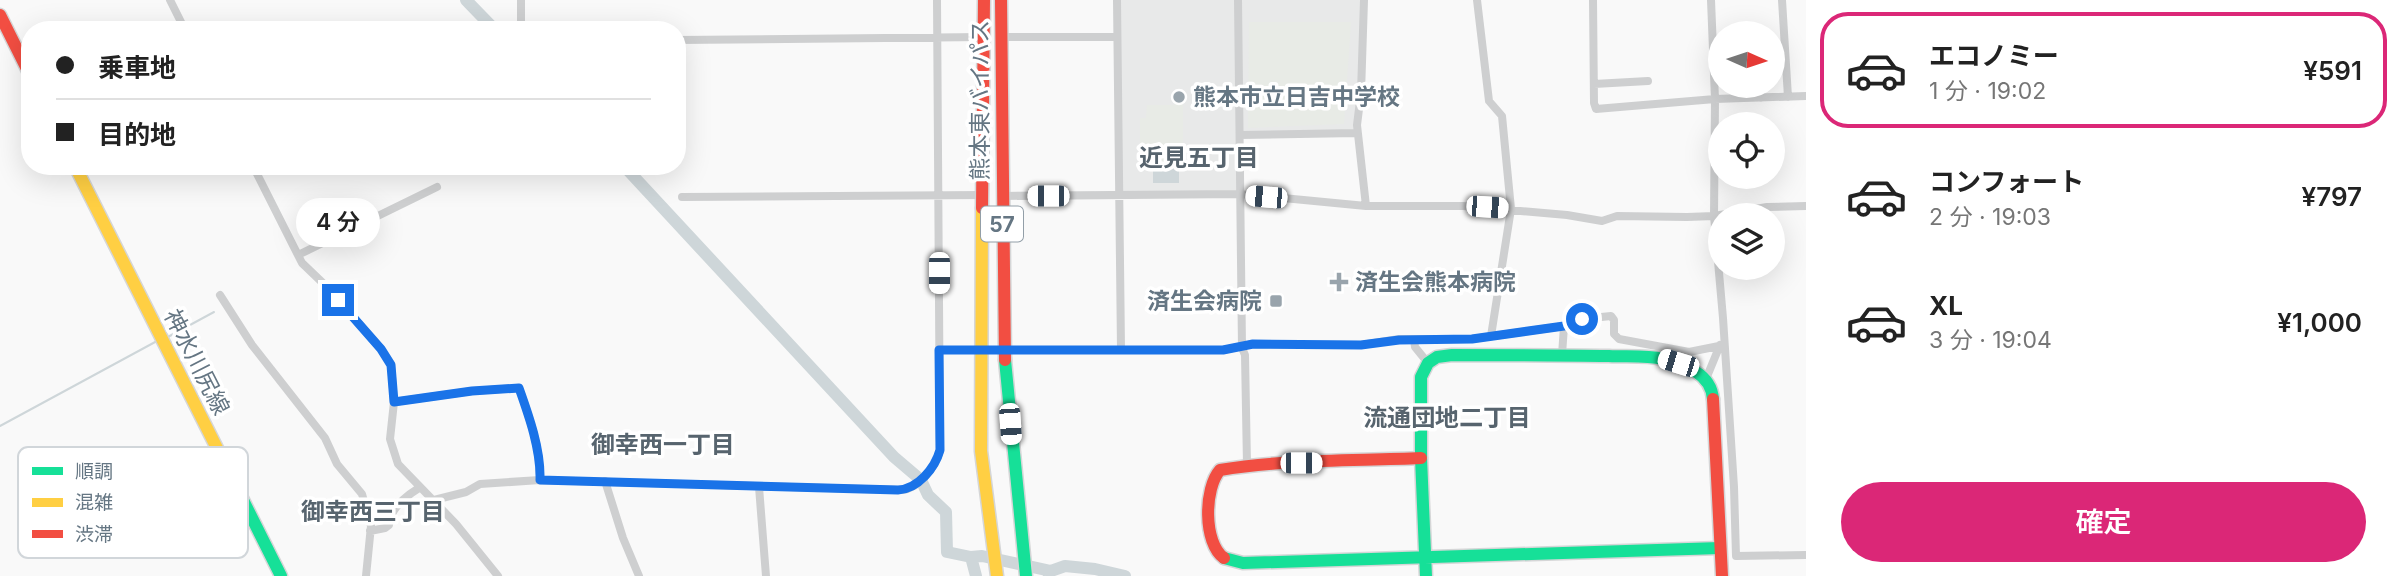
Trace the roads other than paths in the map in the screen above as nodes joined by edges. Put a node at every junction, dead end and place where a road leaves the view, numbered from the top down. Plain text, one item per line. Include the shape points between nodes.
1 (170, 0) edge
2 (521, 0) edge
3 (937, 0) edge
4 (984, 0) edge
5 (1001, 0) edge
6 (1117, 0) edge
7 (1238, 0) edge
8 (1364, 0) edge
9 (1477, 0) edge
10 (1594, 0) edge
11 (1711, 0) edge
12 (1782, 0) edge
13 (0, 15) edge
14 (180, 21) edge
15 (522, 21) edge
16 (1714, 21) edge
17 (984, 37) junction
18 (1001, 37) junction
19 (1116, 37) junction
20 (937, 38) junction
21 (686, 40) edge
22 (21, 57) edge
23 (1648, 81) dead end
24 (1594, 84) junction
25 (1806, 96) edge
26 (1785, 97) edge
27 (1788, 97) junction
28 (1761, 98) edge
29 (1715, 99) junction
30 (1357, 132) junction
31 (1240, 135) junction
32 (80, 175) edge
33 (258, 175) edge
34 (437, 187) dead end
35 (1241, 194) junction
36 (983, 195) junction
37 (939, 196) junction
38 (1002, 196) junction
39 (1118, 196) junction
40 (682, 197) dead end
41 (1714, 203) edge
42 (1366, 205) junction
43 (1806, 206) edge
44 (1785, 207) edge
45 (1511, 209) junction
46 (1708, 216) edge
47 (298, 256) junction
48 (1718, 280) edge
49 (220, 295) dead end
50 (1564, 326) junction
51 (1491, 336) junction
52 (1414, 339) junction
53 (1721, 343) junction
54 (1004, 348) junction
55 (1241, 348) junction
56 (982, 349) junction
57 (1121, 349) junction
58 (939, 350) junction
59 (1562, 355) junction
60 (1428, 363) junction
61 (1706, 379) junction
62 (394, 402) junction
63 (216, 447) edge
64 (1422, 458) junction
65 (1247, 465) junction
66 (540, 480) junction
67 (605, 481) junction
68 (759, 487) junction
69 (419, 488) junction
70 (434, 500) junction
71 (248, 510) edge
72 (370, 531) junction
73 (1720, 548) junction
74 (1806, 555) edge
75 (1426, 556) junction
76 (281, 576) edge
77 (366, 576) edge
78 (498, 576) edge
79 (639, 576) edge
80 (766, 576) edge
81 (997, 576) edge
82 (1026, 576) edge
83 (1426, 576) edge
84 (1722, 576) edge

1 - 14 street
2 - 15 street
3 - 20 street
4 - 17 main road, 熊本東バイパス / 57
5 - 18 main road, 熊本東バイパス / 57
6 - 19 street
7 - 31 street
8 - 30 street
9 - 45 street via 1489,100 1502,116
10 - 24 street
11 - 16 street
12 - 27 street
13 - 22 main road
17 - 18 street
17 - 20 street
17 - 36 main road, 熊本東バイパス / 57
18 - 19 street
18 - 38 main road, 熊本東バイパス / 57
19 - 39 street
20 - 21 street
20 - 37 street
23 - 24 street
24 - 29 street via 1596,109
25 - 27 street
26 - 27 street
28 - 29 street
29 - 41 street
30 - 31 street
30 - 42 street
31 - 35 street
32 - 63 main road, 神水川尻線
33 - 47 street
34 - 47 street
35 - 39 street
35 - 42 street
35 - 55 street
36 - 37 street
36 - 56 main road, 熊本東バイパス / 57
37 - 40 street
37 - 58 street
38 - 39 street
38 - 54 main road, 熊本東バイパス / 57
39 - 57 street
42 - 45 street
43 - 44 street
45 - 46 street via 1602,221 1617,216
45 - 51 street
47 - 62 street via 381,349 391,365
48 - 53 street
49 - 72 street via 362,494
50 - 51 street
50 - 53 street via 1611,316 1619,339 1689,352
50 - 59 street
51 - 52 street
52 - 55 street
52 - 60 street
53 - 61 street
53 - 74 street via 1736,556
54 - 56 street
54 - 57 street
54 - 82 main road, 熊本東バイパス / 57
55 - 57 street
55 - 65 street via 1245,355
56 - 58 street
56 - 81 main road, 熊本東バイパス / 57 via 981,451
58 - 68 street via 940,450 936,464 910,489
59 - 60 main road via 1452,355
59 - 61 main road via 1660,358
60 - 64 main road via 1420,386
61 - 73 main road via 1713,393
62 - 66 street via 519,388
62 - 69 street via 391,447 398,464
64 - 65 main road
64 - 75 main road
65 - 75 main road via 1220,470 1209,493 1211,536 1216,551 1229,561
66 - 67 street
66 - 70 street via 480,484
67 - 68 street
67 - 79 street
68 - 80 street
69 - 70 street
69 - 72 street via 389,517 389,525
70 - 78 street
71 - 76 main road, 神水川尻線
72 - 77 street
73 - 75 main road
73 - 84 main road
75 - 83 main road

